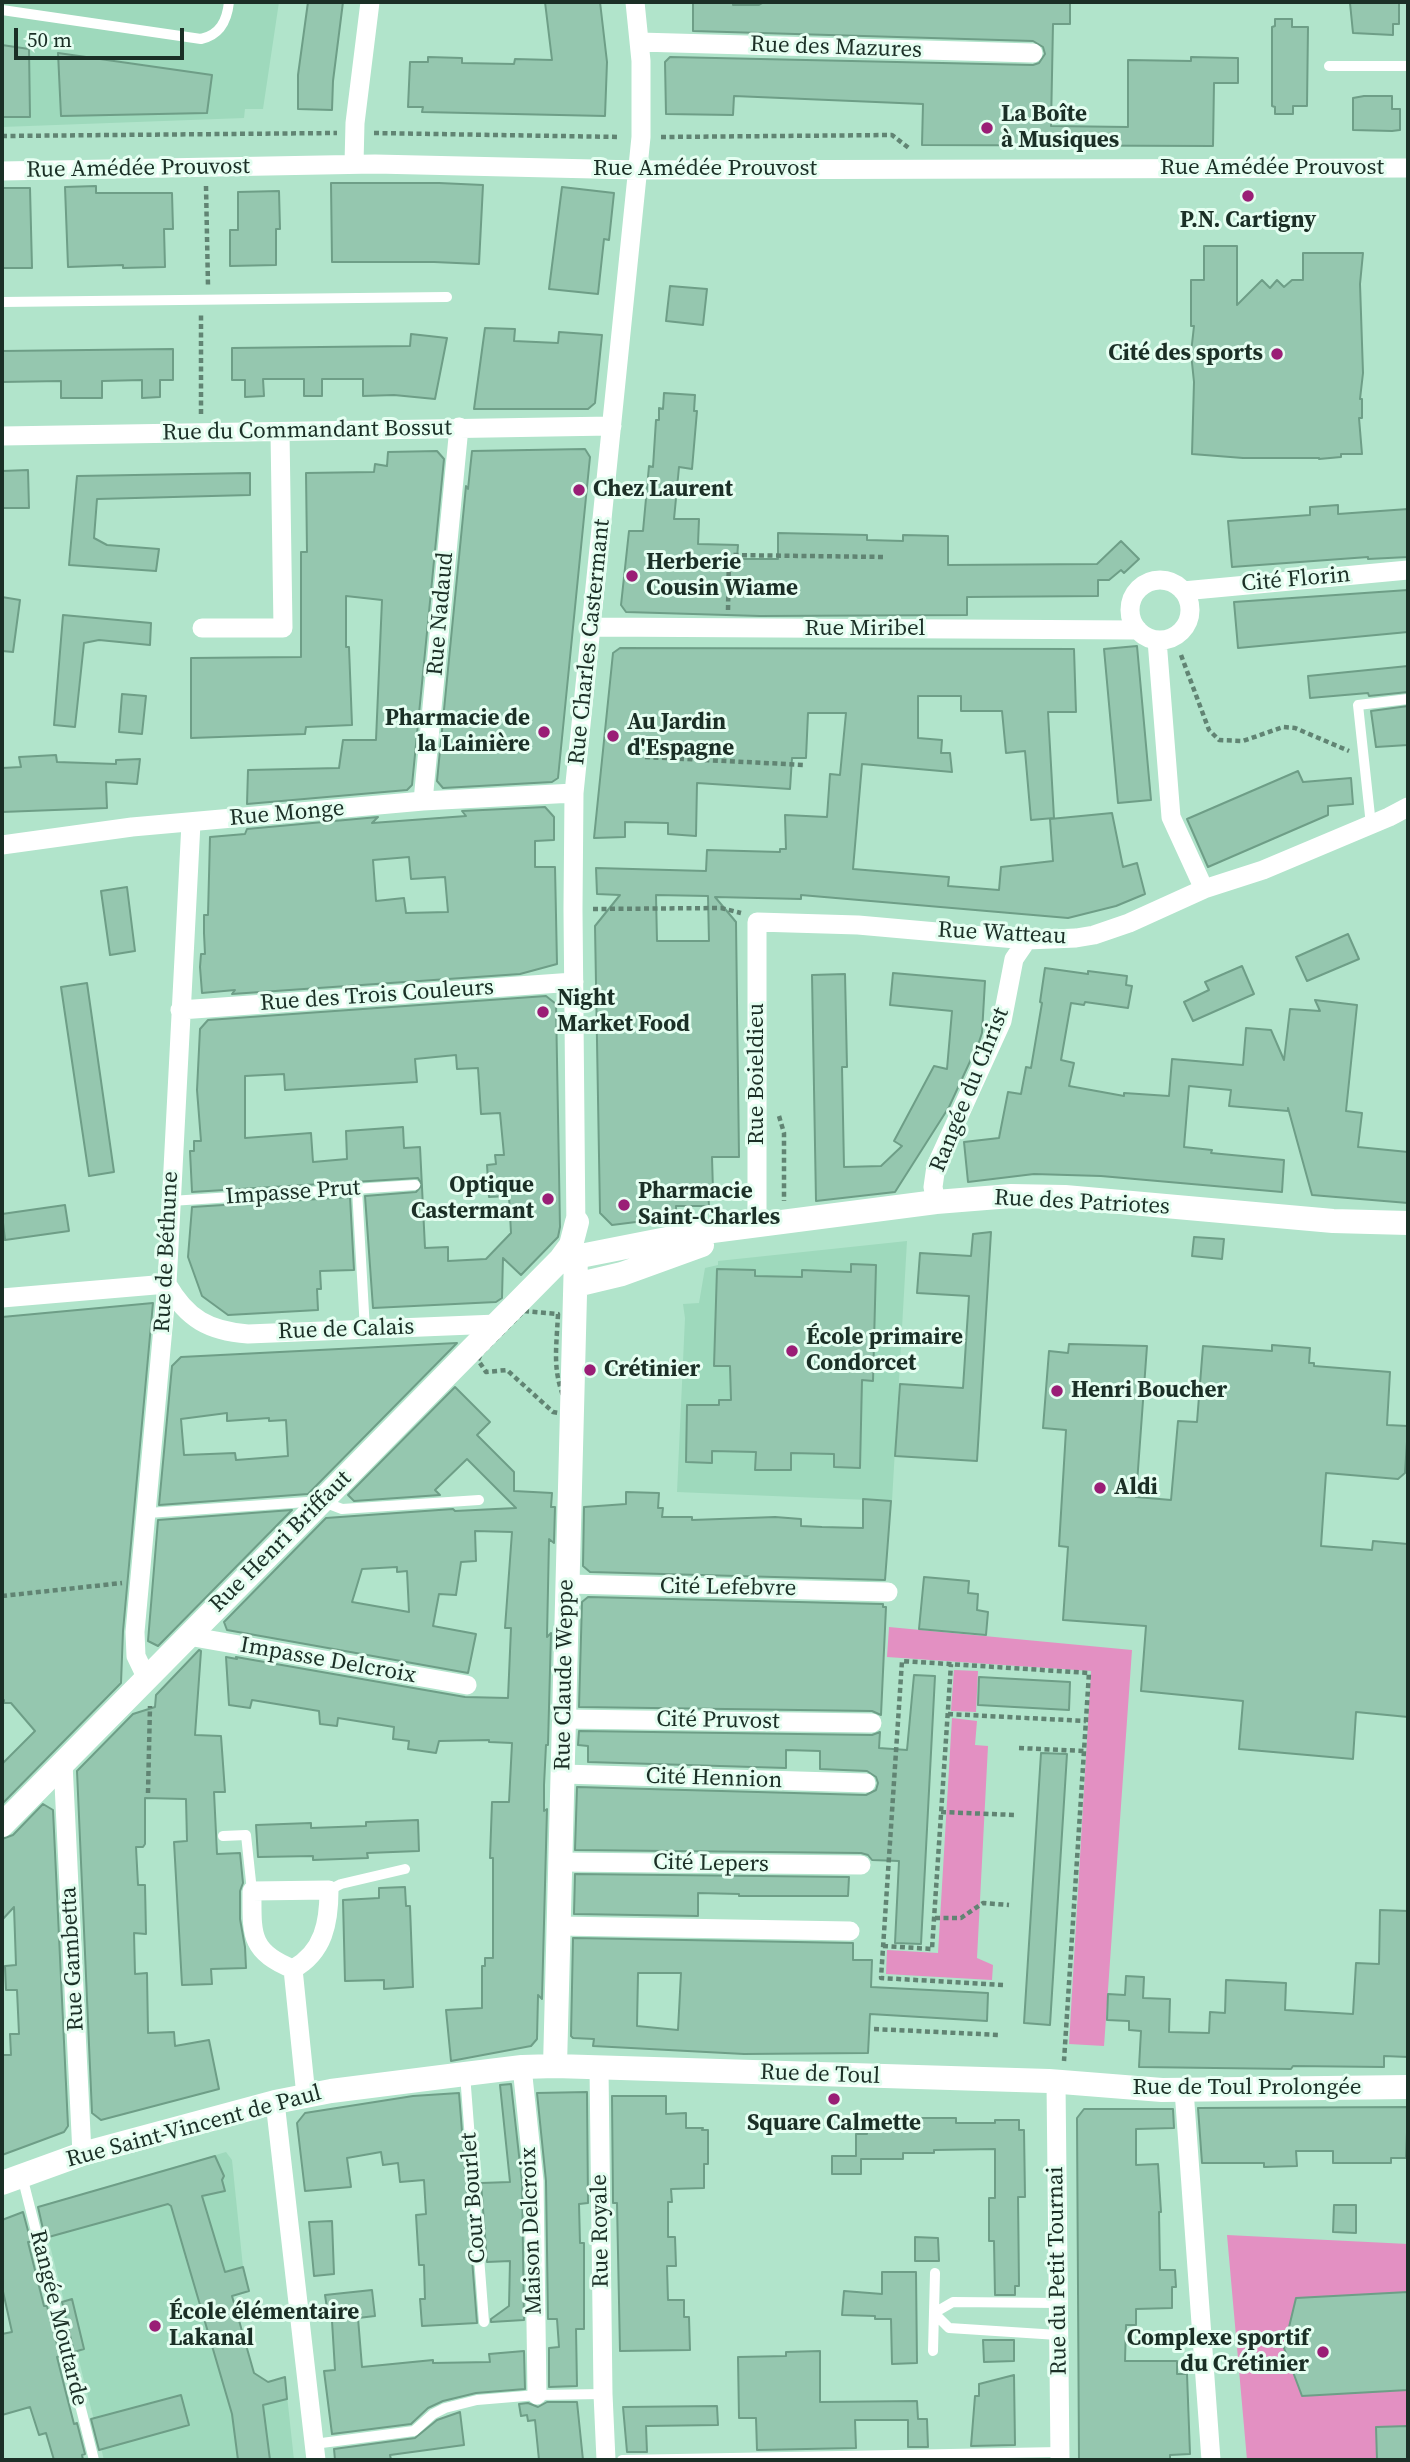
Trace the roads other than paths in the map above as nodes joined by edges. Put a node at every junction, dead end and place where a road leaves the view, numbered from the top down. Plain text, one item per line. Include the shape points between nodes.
1 (229, 2) edge
2 (370, 2) edge
3 (635, 2) edge
4 (2, 10) edge
5 (639, 42) junction
6 (1033, 53) dead end
7 (1329, 66) dead end
8 (1408, 66) edge
9 (354, 164) junction
10 (1408, 168) edge
11 (638, 170) junction
12 (2, 171) edge
13 (447, 298) dead end
14 (2, 302) edge
15 (612, 426) junction
16 (459, 427) junction
17 (280, 432) junction
18 (2, 436) edge
19 (1408, 570) edge
20 (1183, 591) junction
21 (592, 627) junction
22 (202, 628) dead end
23 (1138, 630) junction
24 (1165, 638) junction
25 (1408, 699) edge
26 (574, 793) junction
27 (423, 801) junction
28 (1408, 807) edge
29 (191, 823) junction
30 (1371, 825) junction
31 (2, 845) edge
32 (1204, 889) junction
33 (757, 922) joint
34 (1027, 940) junction
35 (574, 982) junction
36 (180, 1010) junction
37 (415, 1185) dead end
38 (357, 1189) junction
39 (170, 1201) junction
40 (936, 1202) junction
41 (577, 1222) joint
42 (1408, 1223) edge
43 (757, 1226) junction
44 (568, 1258) junction
45 (167, 1284) junction
46 (576, 1285) junction
47 (531, 1290) junction
48 (2, 1298) edge
49 (198, 1320) junction
50 (497, 1324) junction
51 (365, 1330) junction
52 (574, 1331) junction
53 (163, 1335) junction
54 (480, 1500) dead end
55 (321, 1501) junction
56 (148, 1513) junction
57 (568, 1584) junction
58 (888, 1592) dead end
59 (188, 1636) junction
60 (147, 1679) junction
61 (467, 1685) dead end
62 (564, 1719) junction
63 (872, 1723) dead end
64 (63, 1763) junction
65 (563, 1774) junction
66 (866, 1783) dead end
67 (2, 1825) edge
68 (223, 1836) dead end
69 (560, 1862) junction
70 (861, 1866) dead end
71 (405, 1869) dead end
72 (329, 1889) junction
73 (252, 1891) junction
74 (559, 1926) junction
75 (850, 1931) dead end
76 (293, 1969) junction
77 (555, 2066) junction
78 (522, 2067) junction
79 (598, 2068) junction
80 (465, 2074) junction
81 (1068, 2083) junction
82 (1408, 2087) edge
83 (1184, 2090) junction
84 (306, 2096) junction
85 (275, 2102) junction
86 (82, 2154) junction
87 (12, 2179) edge
88 (935, 2273) dead end
89 (1058, 2303) junction
90 (934, 2313) junction
91 (484, 2322) dead end
92 (1058, 2335) junction
93 (933, 2351) dead end
94 (603, 2394) junction
95 (537, 2395) junction
96 (315, 2452) edge
97 (1060, 2456) edge
98 (94, 2460) edge
99 (606, 2460) edge
100 (622, 2460) edge
101 (1212, 2460) edge

1 - 4 lane via 221,29 201,39
2 - 9 street
3 - 5 street, Rue Charles Castermant
5 - 6 street, Rue des Mazures
5 - 11 street, Rue Charles Castermant via 643,88
7 - 8 lane
9 - 11 street, Rue Amédée Prouvost
9 - 12 street, Rue Amédée Prouvost
10 - 11 street, Rue Amédée Prouvost
11 - 15 street, Rue Charles Castermant
13 - 14 lane
15 - 16 street, Rue du Commandant Bossut
15 - 21 street, Rue Charles Castermant
16 - 17 street, Rue du Commandant Bossut
16 - 27 street, Rue Nadaud
17 - 18 street, Rue du Commandant Bossut
17 - 22 street via 282,628
19 - 20 street, Cité Florin
20 - 23 street via 1166,580 1140,587 1130,611
20 - 24 street via 1189,605 1188,620 1180,632
21 - 23 street, Rue Miribel
21 - 26 street, Rue Charles Castermant
23 - 24 street, Rue Miribel
24 - 32 street via 1171,817
25 - 30 lane via 1358,705
26 - 27 street, Rue Monge
26 - 35 street, Rue Charles Castermant
27 - 29 street, Rue Monge
28 - 30 street, Rue Watteau
29 - 31 street, Rue Monge
29 - 36 street, Rue de Béthune
30 - 32 street, Rue Watteau
32 - 34 street, Rue Watteau via 1094,935
33 - 34 street, Rue Watteau via 858,925
33 - 43 street, Rue Boieldieu
34 - 40 street, Rangée du Christ via 1014,959 1002,1021 936,1166
35 - 36 street, Rue des Trois Couleurs
35 - 41 street, Rue Charles Castermant
36 - 39 street, Rue de Béthune
37 - 38 lane, Impasse Prut
38 - 39 lane, Impasse Prut
38 - 51 lane
39 - 45 street, Rue de Béthune
40 - 42 street, Rue des Patriotes via 1044,1196 1333,1221
40 - 43 street, Rue des Patriotes
41 - 44 street
43 - 44 street, Rue des Patriotes
43 - 46 street, Rue des Patriotes via 622,1274
44 - 46 street
44 - 47 street, Rue Henri Briffaut
45 - 48 street
45 - 49 street, Rue de Calais
45 - 53 street, Rue de Béthune
46 - 52 street, Rue Claude Weppe
47 - 50 street, Rue Henri Briffaut
47 - 52 street via 548,1285 561,1289 569,1300
49 - 51 street, Rue de Calais via 228,1333
49 - 53 street via 178,1323
50 - 51 street, Rue de Calais
50 - 55 street, Rue Henri Briffaut
52 - 57 street, Rue Claude Weppe
53 - 56 street, Rue de Béthune
54 - 55 lane via 342,1509
55 - 56 lane
55 - 59 street, Rue Henri Briffaut
56 - 60 street, Rue de Béthune via 135,1647
57 - 58 street, Cité Lefebvre
57 - 62 street, Rue Claude Weppe
59 - 60 street, Rue Henri Briffaut
59 - 61 street, Impasse Delcroix
60 - 64 street, Rue Henri Briffaut
62 - 63 street, Cité Pruvost
62 - 65 street, Rue Claude Weppe
64 - 67 street, Rue Henri Briffaut
64 - 86 street, Rue Gambetta
65 - 66 street, Cité Hennion
65 - 69 street, Rue Claude Weppe
68 - 73 lane via 247,1835
69 - 70 street, Cité Lepers
69 - 74 street, Rue Claude Weppe
71 - 72 lane
72 - 73 street
72 - 76 street via 321,1942
73 - 76 street via 252,1930 259,1948 275,1962
74 - 75 street
74 - 77 street, Rue Claude Weppe
76 - 84 street
77 - 78 street, Rue Saint-Vincent de Paul
77 - 79 street, Rue de Toul
78 - 80 street, Rue Saint-Vincent de Paul
78 - 95 street, Maison Delcroix via 534,2181
79 - 81 street, Rue de Toul
79 - 94 street, Rue Royale
80 - 84 street, Rue Saint-Vincent de Paul
80 - 91 lane, Cour Bourlet
81 - 83 street, Rue de Toul Prolongée
81 - 89 street, Rue du Petit Tournai
82 - 83 street, Rue de Toul Prolongée
83 - 101 street
84 - 85 street, Rue Saint-Vincent de Paul
85 - 86 street, Rue Saint-Vincent de Paul
85 - 96 street
86 - 87 street, Rue Saint-Vincent de Paul
87 - 98 lane, Rangée Moutarde
88 - 90 lane
89 - 90 lane via 954,2302
89 - 92 street, Rue du Petit Tournai
90 - 92 lane via 948,2328
90 - 93 lane
92 - 97 street, Rue du Petit Tournai
94 - 95 lane
94 - 99 street, Rue Royale
95 - 96 lane via 445,2408 414,2431
97 - 100 lane

